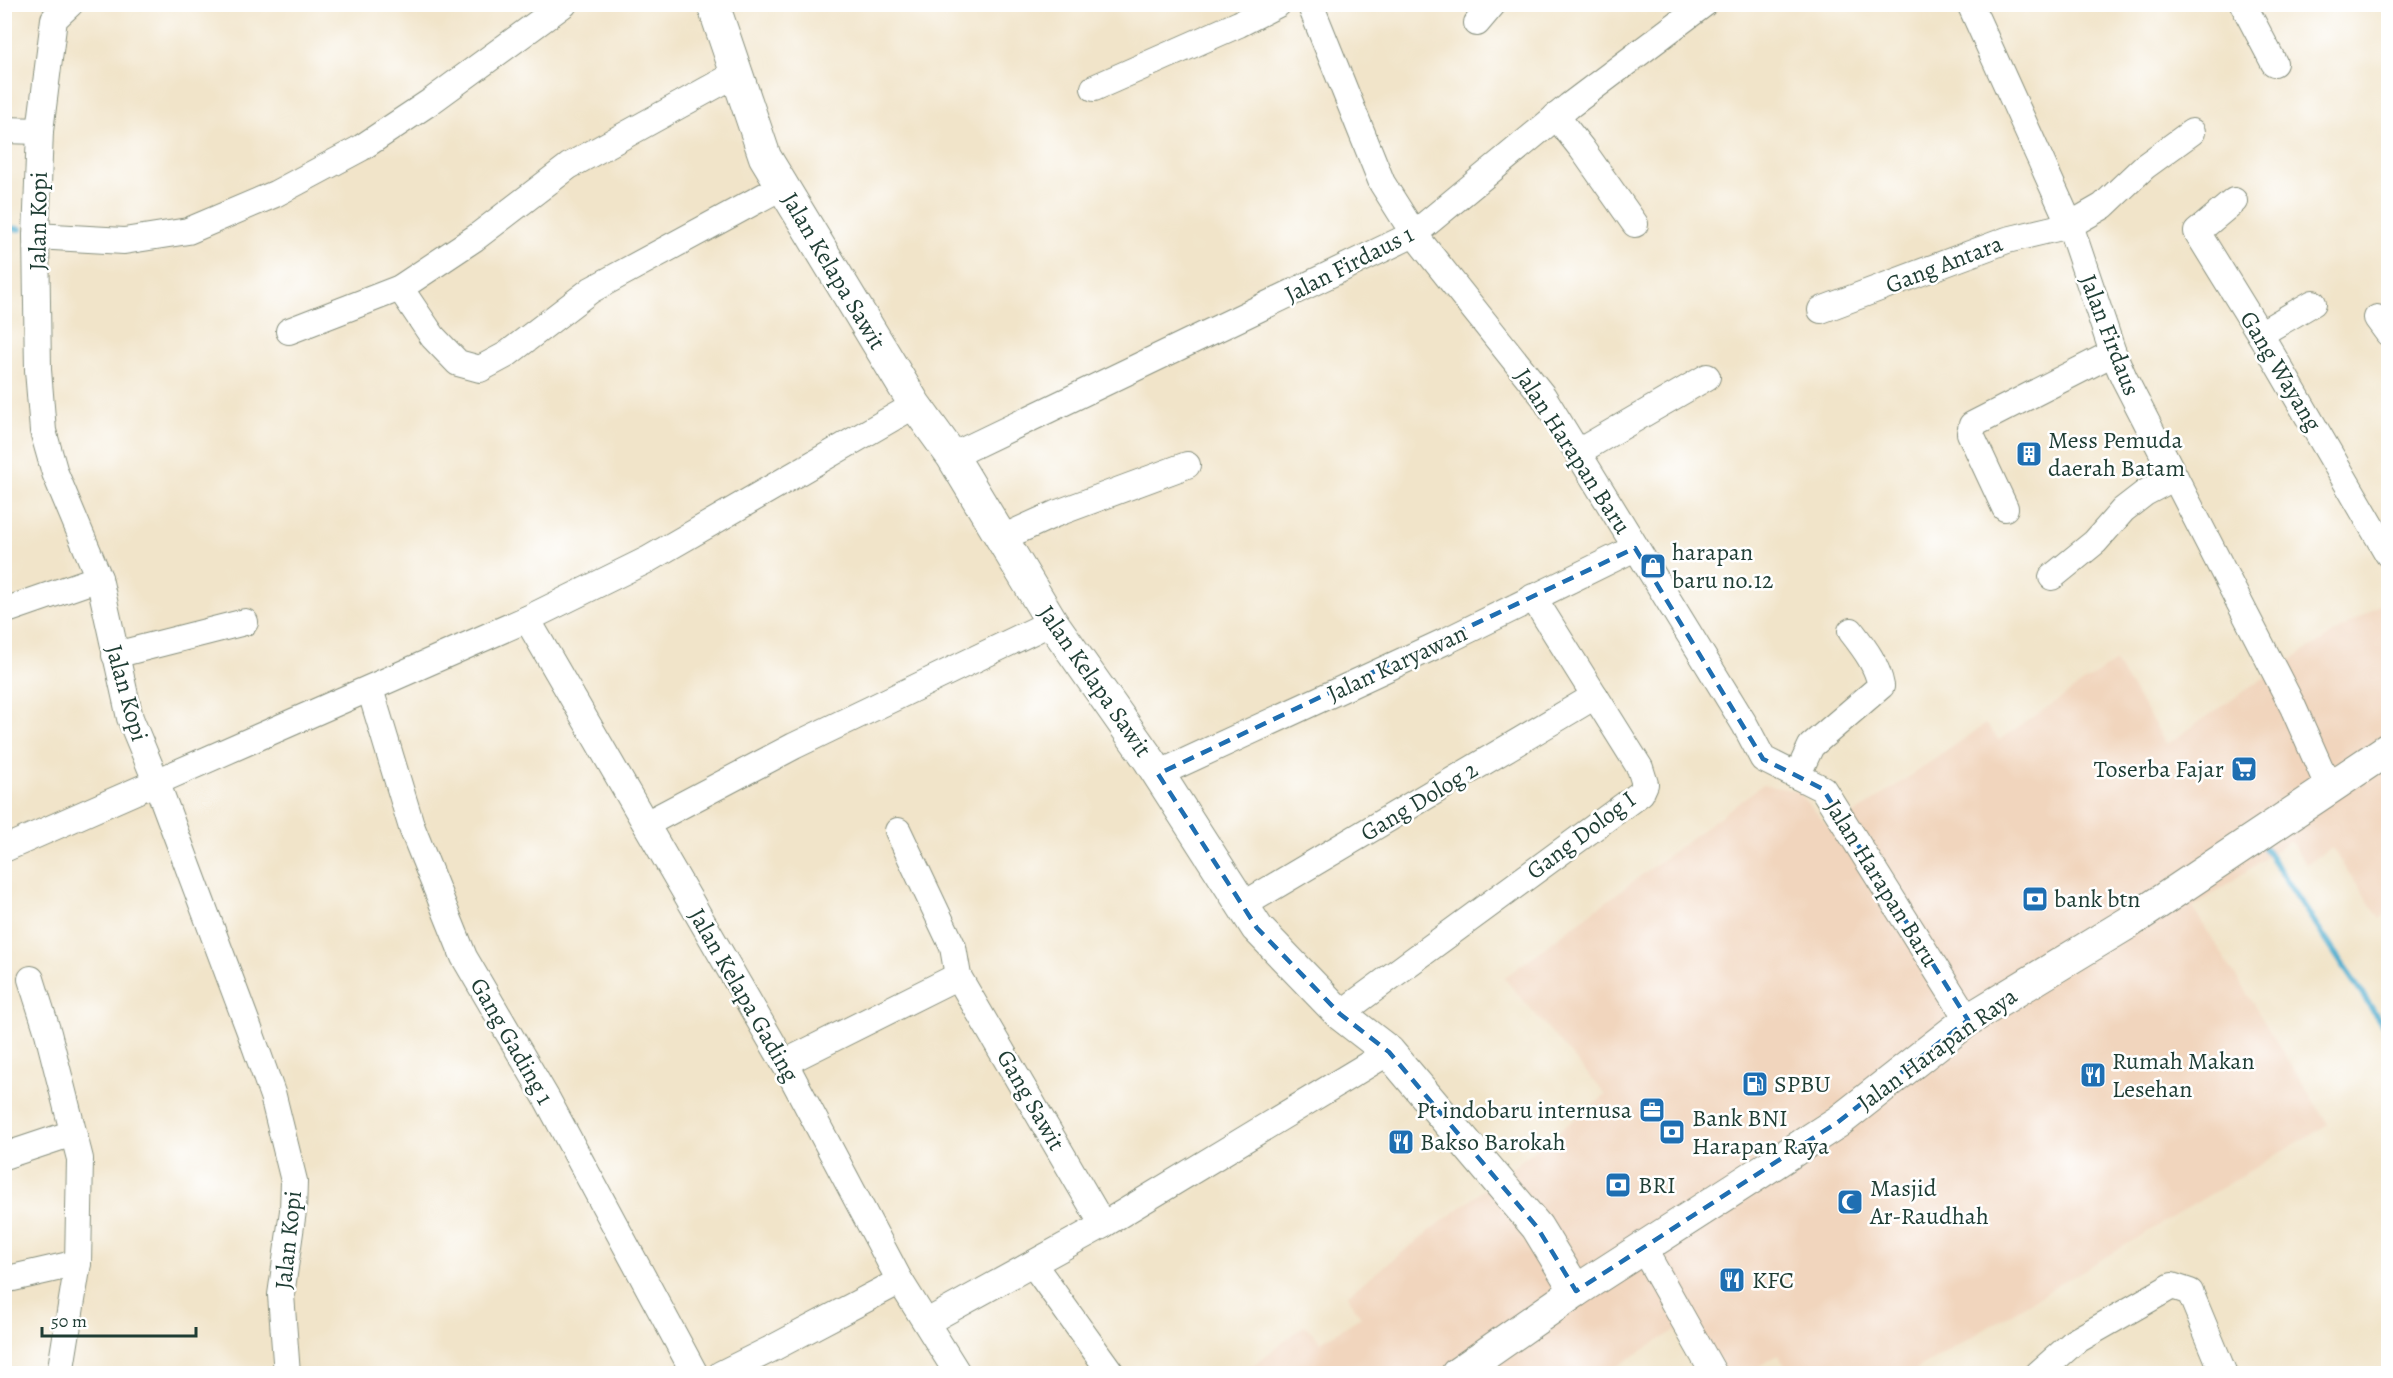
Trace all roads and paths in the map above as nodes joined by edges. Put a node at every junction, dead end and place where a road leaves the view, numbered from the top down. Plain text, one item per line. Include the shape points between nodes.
1 (70, 4) edge
2 (564, 4) edge
3 (713, 4) edge
4 (1278, 4) edge
5 (1310, 4) edge
6 (1704, 4) edge
7 (1970, 4) edge
8 (2243, 4) edge
9 (2274, 63) dead end
10 (736, 74) junction
11 (1094, 88) dead end
12 (1556, 116) junction
13 (4, 130) edge
14 (40, 131) junction
15 (2192, 132) dead end
16 (783, 186) junction
17 (2234, 201) dead end
18 (1635, 224) dead end
19 (2070, 225) junction
20 (1414, 234) junction
21 (36, 236) junction
22 (400, 288) junction
23 (2313, 303) dead end
24 (1821, 310) dead end
25 (289, 331) dead end
26 (2260, 334) junction
27 (2113, 353) junction
28 (1707, 377) dead end
29 (915, 405) junction
30 (1578, 452) junction
31 (952, 456) junction
32 (1187, 465) dead end
33 (2175, 477) junction
34 (2005, 508) dead end
35 (1002, 538) junction
36 (1635, 548) junction
37 (2388, 554) edge
38 (2052, 577) dead end
39 (99, 578) junction
40 (1533, 597) junction
41 (4, 611) edge
42 (527, 619) junction
43 (245, 622) dead end
44 (1052, 622) junction
45 (1851, 631) dead end
46 (115, 655) junction
47 (370, 689) junction
48 (1595, 696) junction
49 (2388, 749) edge
50 (1158, 774) junction
51 (1797, 777) junction
52 (156, 781) junction
53 (2329, 788) junction
54 (646, 824) junction
55 (898, 831) dead end
56 (4, 849) edge
57 (1243, 905) junction
58 (958, 976) junction
59 (30, 979) dead end
60 (1340, 1014) junction
61 (1968, 1020) junction
62 (1389, 1052) junction
63 (784, 1063) junction
64 (73, 1133) junction
65 (4, 1156) edge
66 (1103, 1225) junction
67 (1643, 1248) junction
68 (78, 1263) junction
69 (1033, 1264) junction
70 (4, 1280) edge
71 (900, 1281) junction
72 (1576, 1291) junction
73 (927, 1322) junction
74 (60, 1374) edge
75 (287, 1374) edge
76 (695, 1374) edge
77 (721, 1374) edge
78 (958, 1374) edge
79 (1112, 1374) edge
80 (1457, 1374) edge
81 (1714, 1374) edge
82 (2038, 1374) edge
83 (2224, 1374) edge

1 - 14 street, Jalan Kopi via 54,20
2 - 21 street via 361,148 275,194 188,231 124,242
3 - 10 main road, Jalan Kelapa Sawit
4 - 11 street
5 - 20 street, Jalan Harapan Baru via 1382,183
6 - 12 street, Jalan Firdaus 1
7 - 19 street, Jalan Firdaus
8 - 9 street
10 - 16 main road, Jalan Kelapa Sawit via 765,157
10 - 22 street via 570,166 475,238
12 - 18 street
12 - 20 street, Jalan Firdaus 1
13 - 14 street
14 - 21 street, Jalan Kopi
15 - 19 street, Gang Antara via 2144,167 2103,206
16 - 22 street via 591,290 506,355 480,369 458,363 433,337
16 - 29 main road, Jalan Kelapa Sawit
17 - 26 street, Gang Wayang via 2197,232
19 - 24 street, Gang Antara via 2007,240
19 - 27 street, Jalan Firdaus
20 - 30 street, Jalan Harapan Baru via 1543,396
20 - 31 street, Jalan Firdaus 1
21 - 39 street, Jalan Kopi via 43,431 55,473
22 - 25 street
23 - 26 street
26 - 37 street, Gang Wayang
27 - 33 street, Jalan Firdaus
27 - 34 street via 1972,425 1970,433
28 - 30 street
29 - 31 main road, Jalan Kelapa Sawit
29 - 42 street via 647,560
30 - 36 street, Jalan Harapan Baru
31 - 35 main road, Jalan Kelapa Sawit
32 - 35 street
33 - 38 street via 2123,510 2095,542
33 - 53 street, Jalan Firdaus via 2293,707
35 - 44 main road, Jalan Kelapa Sawit
36 - 40 street, Jalan Karyawan
36 - 51 street, Jalan Harapan Baru via 1763,759
39 - 41 street
39 - 46 street, Jalan Kopi
40 - 48 street, Gang Dolog I
40 - 50 street, Jalan Karyawan
42 - 47 street
42 - 54 street, Jalan Kelapa Gading
43 - 46 street
44 - 50 main road, Jalan Kelapa Sawit
44 - 54 street via 794,746
45 - 51 street via 1879,673 1881,686 1811,746
46 - 52 street, Jalan Kopi via 130,718
47 - 52 street
47 - 76 street, Gang Gading 1 via 412,828 464,957 547,1099
48 - 57 street, Gang Dolog 2
48 - 60 street, Gang Dolog I via 1640,768 1645,784 1641,794
49 - 53 main road, Jalan Harapan Raya
50 - 57 main road, Jalan Kelapa Sawit
51 - 61 street, Jalan Harapan Baru via 1822,789
52 - 56 street
52 - 75 street, Jalan Kopi via 273,1096 294,1181 281,1295
53 - 61 main road, Jalan Harapan Raya via 2128,922
54 - 63 street, Jalan Kelapa Gading
55 - 58 street, Gang Sawit via 953,948
57 - 60 main road, Jalan Kelapa Sawit via 1257,928
58 - 63 street
58 - 66 street, Gang Sawit
59 - 64 street
60 - 62 main road, Jalan Kelapa Sawit
61 - 67 main road, Jalan Harapan Raya via 1838,1122
62 - 66 street
62 - 72 main road, Jalan Kelapa Sawit via 1537,1227
63 - 71 street, Jalan Kelapa Gading
64 - 65 street
64 - 68 street via 80,1159
66 - 69 street
67 - 72 main road, Jalan Harapan Raya
67 - 81 street
68 - 70 street
68 - 74 street
69 - 73 street
69 - 79 street
71 - 73 street, Jalan Kelapa Gading
71 - 77 street
72 - 80 main road, Jalan Harapan Raya
73 - 78 street, Jalan Kelapa Gading
82 - 83 street via 2074,1342 2172,1286 2190,1292

